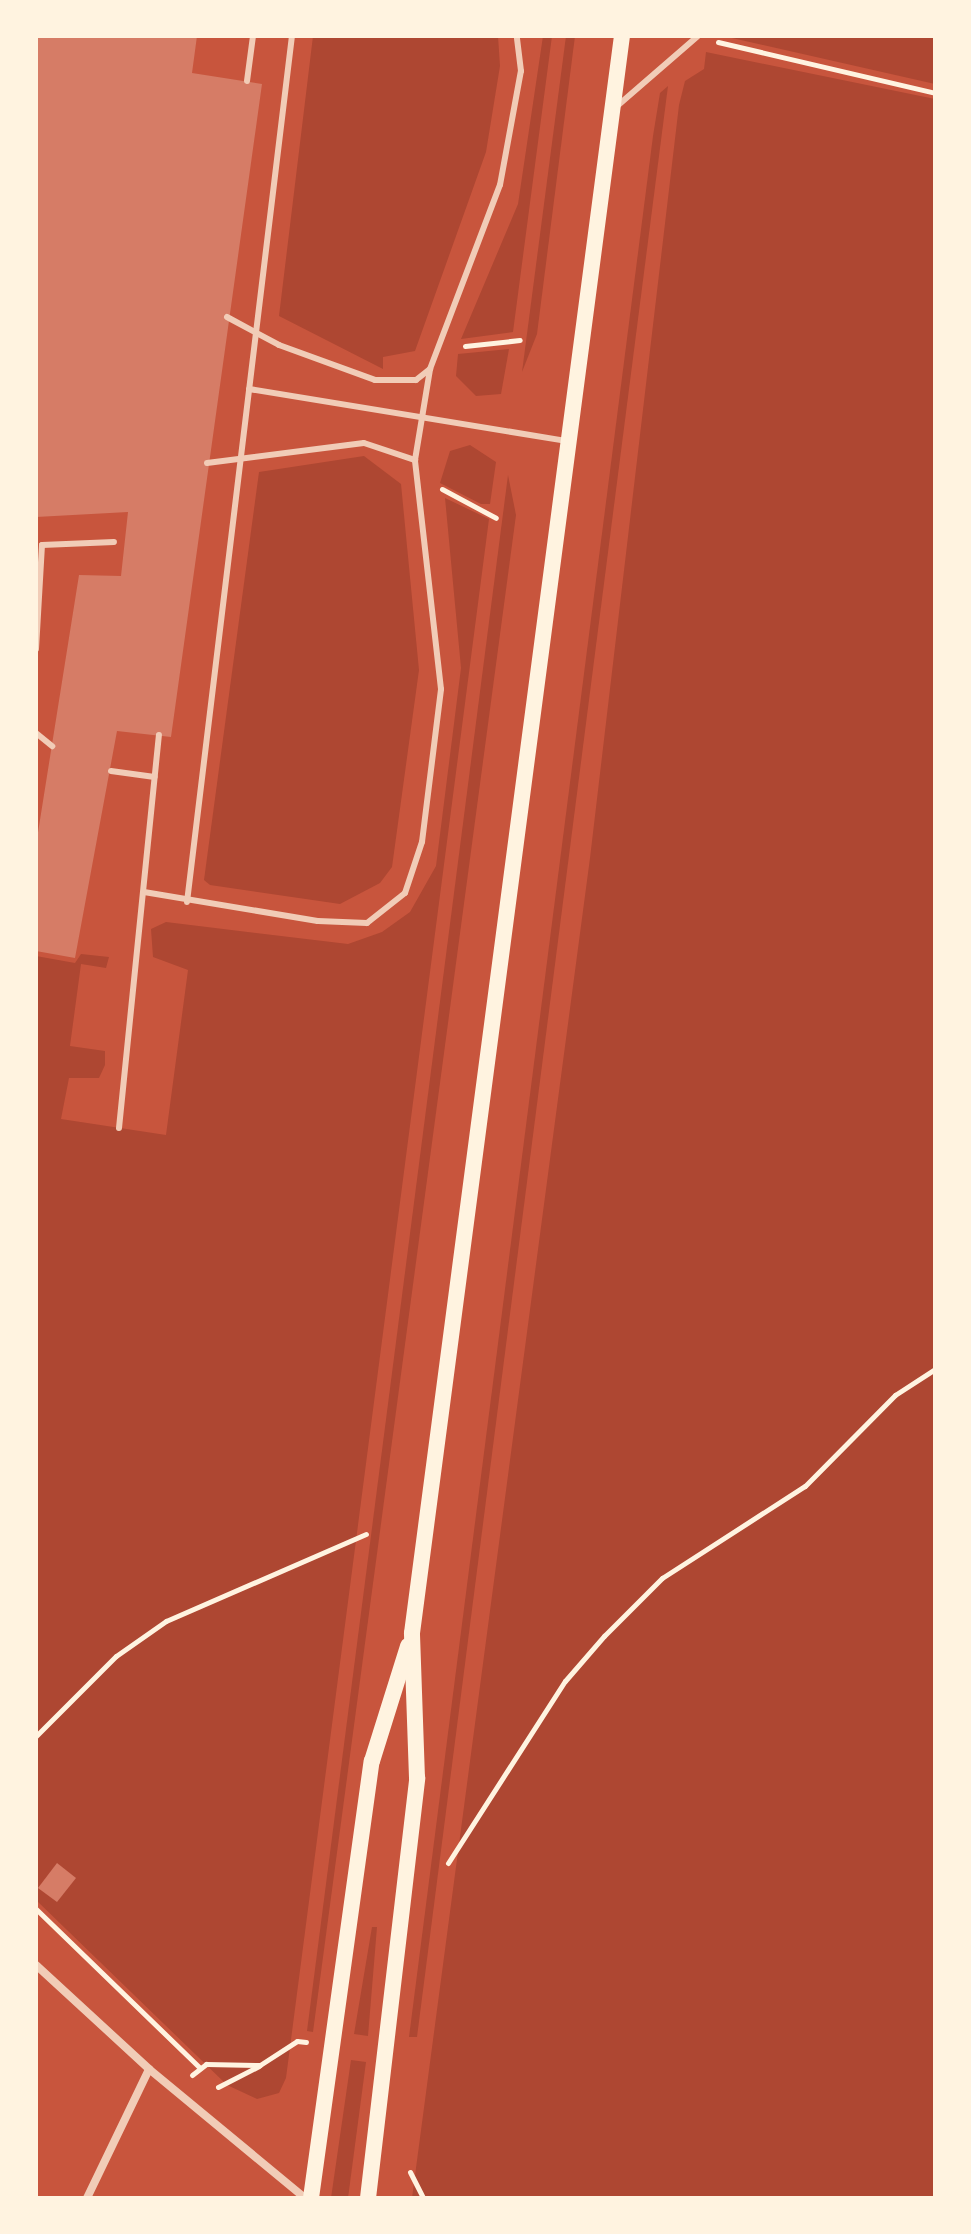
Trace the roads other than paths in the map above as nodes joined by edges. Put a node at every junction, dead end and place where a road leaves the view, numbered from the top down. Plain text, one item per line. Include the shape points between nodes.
1 (253, 36) edge
2 (292, 36) edge
3 (517, 36) edge
4 (622, 36) edge
5 (698, 36) edge
6 (247, 81) dead end
7 (613, 109) junction
8 (227, 317) dead end
9 (430, 369) junction
10 (249, 389) junction
11 (422, 418) junction
12 (566, 441) junction
13 (415, 460) junction
14 (207, 463) dead end
15 (114, 542) dead end
16 (36, 649) edge
17 (36, 733) edge
18 (159, 735) dead end
19 (52, 746) dead end
20 (111, 771) dead end
21 (155, 777) junction
22 (144, 892) junction
23 (187, 902) junction
24 (119, 1128) dead end
25 (412, 1633) junction
26 (36, 1965) edge
27 (149, 2069) junction
28 (87, 2198) edge
29 (305, 2198) edge
30 (311, 2198) edge
31 (368, 2198) edge

1 - 6 lane
2 - 10 lane
3 - 9 lane via 521,71 500,185
4 - 7 main road
5 - 7 lane
7 - 12 main road
8 - 9 lane via 279,345 375,380 416,380
9 - 11 lane
10 - 11 lane
10 - 23 lane
11 - 12 lane
11 - 13 lane
12 - 25 main road
13 - 14 lane via 364,443
13 - 23 lane via 441,689 422,842 405,893 367,923
15 - 16 lane via 42,545
17 - 19 lane
18 - 21 lane
20 - 21 lane
21 - 22 lane
22 - 23 lane
22 - 24 lane
25 - 30 main road via 372,1761
25 - 31 main road via 417,1778
26 - 27 street
27 - 28 street
27 - 29 street

